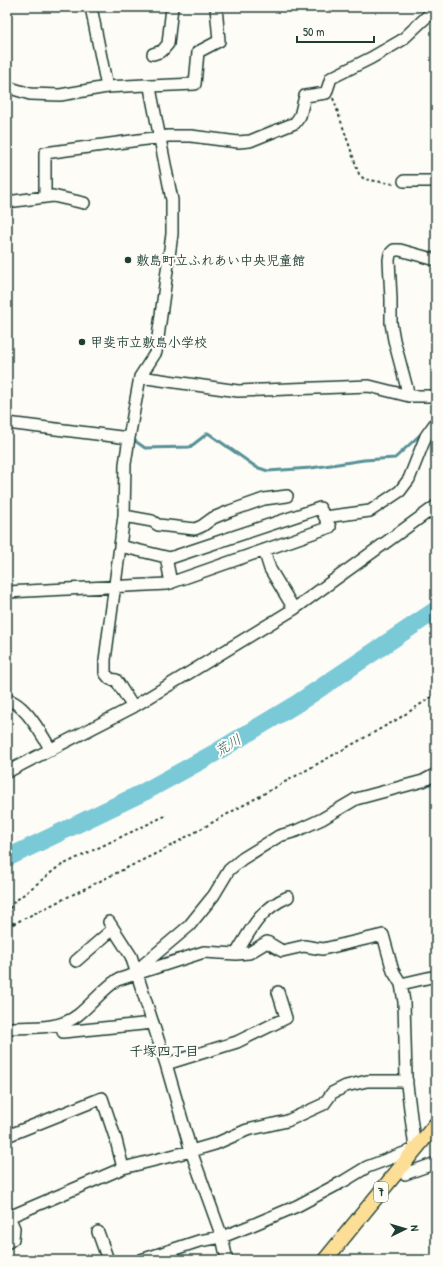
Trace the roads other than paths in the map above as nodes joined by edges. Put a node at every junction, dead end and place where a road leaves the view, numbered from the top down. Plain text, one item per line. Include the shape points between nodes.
1 (91, 7) edge
2 (172, 7) edge
3 (216, 7) edge
4 (436, 8) edge
5 (153, 54) dead end
6 (150, 86) junction
7 (7, 87) edge
8 (107, 87) junction
9 (159, 137) junction
10 (404, 181) road end
11 (436, 181) edge
12 (45, 196) junction
13 (7, 202) edge
14 (84, 203) dead end
15 (436, 260) edge
16 (140, 377) junction
17 (409, 396) junction
18 (436, 396) edge
19 (436, 422) edge
20 (7, 423) edge
21 (129, 438) junction
22 (287, 496) dead end
23 (436, 506) edge
24 (124, 516) junction
25 (325, 517) junction
26 (120, 546) junction
27 (264, 550) junction
28 (166, 557) junction
29 (171, 583) junction
30 (114, 587) junction
31 (7, 592) edge
32 (294, 609) junction
33 (7, 700) edge
34 (132, 706) junction
35 (51, 750) junction
36 (7, 772) edge
37 (436, 774) edge
38 (288, 897) dead end
39 (236, 954) junction
40 (76, 961) dead end
41 (137, 974) junction
42 (436, 976) edge
43 (401, 984) junction
44 (278, 992) dead end
45 (153, 1023) junction
46 (62, 1024) junction
47 (7, 1028) edge
48 (166, 1064) junction
49 (407, 1081) junction
50 (436, 1124) edge
51 (7, 1136) edge
52 (415, 1150) junction
53 (191, 1151) junction
54 (436, 1163) edge
55 (123, 1168) junction
56 (398, 1170) junction
57 (8, 1214) edge
58 (98, 1232) dead end
59 (222, 1237) junction
60 (7, 1243) edge
61 (108, 1260) edge
62 (141, 1260) edge
63 (227, 1260) edge
64 (325, 1260) edge

1 - 8 street
2 - 5 street via 168,44 162,51
3 - 6 street via 219,41 198,52 196,84
4 - 9 street via 402,40 331,78 326,93 305,96 296,123 250,141 238,142 191,136
6 - 8 street
6 - 9 street
7 - 8 street via 30,94 60,95
9 - 12 street via 45,152
9 - 16 street via 172,200 172,234 156,352
10 - 11 street
12 - 13 street
12 - 14 street
15 - 17 street via 400,250 394,250 390,254 391,323
16 - 17 street via 238,391 369,386
16 - 21 street
17 - 18 street
19 - 25 street via 426,436 409,479 400,491 370,511
20 - 21 street
21 - 24 street
22 - 24 street via 264,499 230,511 195,529 158,525 152,521
23 - 32 street
24 - 26 street
25 - 27 street via 330,527
25 - 28 street via 320,508 170,558
26 - 28 street
26 - 30 street
27 - 29 street
27 - 32 street via 270,569
28 - 29 street
29 - 30 street
30 - 31 street
30 - 34 street via 105,673 110,679 116,680
32 - 34 street
33 - 35 street via 13,700 35,723
34 - 35 street
35 - 36 street
37 - 41 street via 423,781 356,799 322,819 279,836 242,859 230,870 189,926 144,964
38 - 39 street via 266,910
39 - 41 street via 204,952
39 - 43 street via 249,952 267,942 282,951 304,946 323,949 383,935 393,971
40 - 41 street via 111,926 130,956
41 - 45 street
41 - 46 street via 117,980 106,987 77,1016
42 - 43 street
43 - 49 street
44 - 48 street via 286,1018 237,1042
45 - 46 street via 63,1032
45 - 48 street
46 - 47 street
48 - 53 street
49 - 52 street
49 - 53 street via 367,1081 346,1086 332,1093 324,1104 287,1121 247,1130 216,1144
50 - 52 main road, 7
51 - 55 street via 102,1098
52 - 56 main road, 7
52 - 59 street via 367,1167 297,1206
53 - 55 street
53 - 59 street
54 - 56 street via 405,1174
55 - 57 street
56 - 64 main road, 7
57 - 60 street via 14,1228 12,1239
58 - 61 street
59 - 62 street via 199,1241
59 - 63 street

